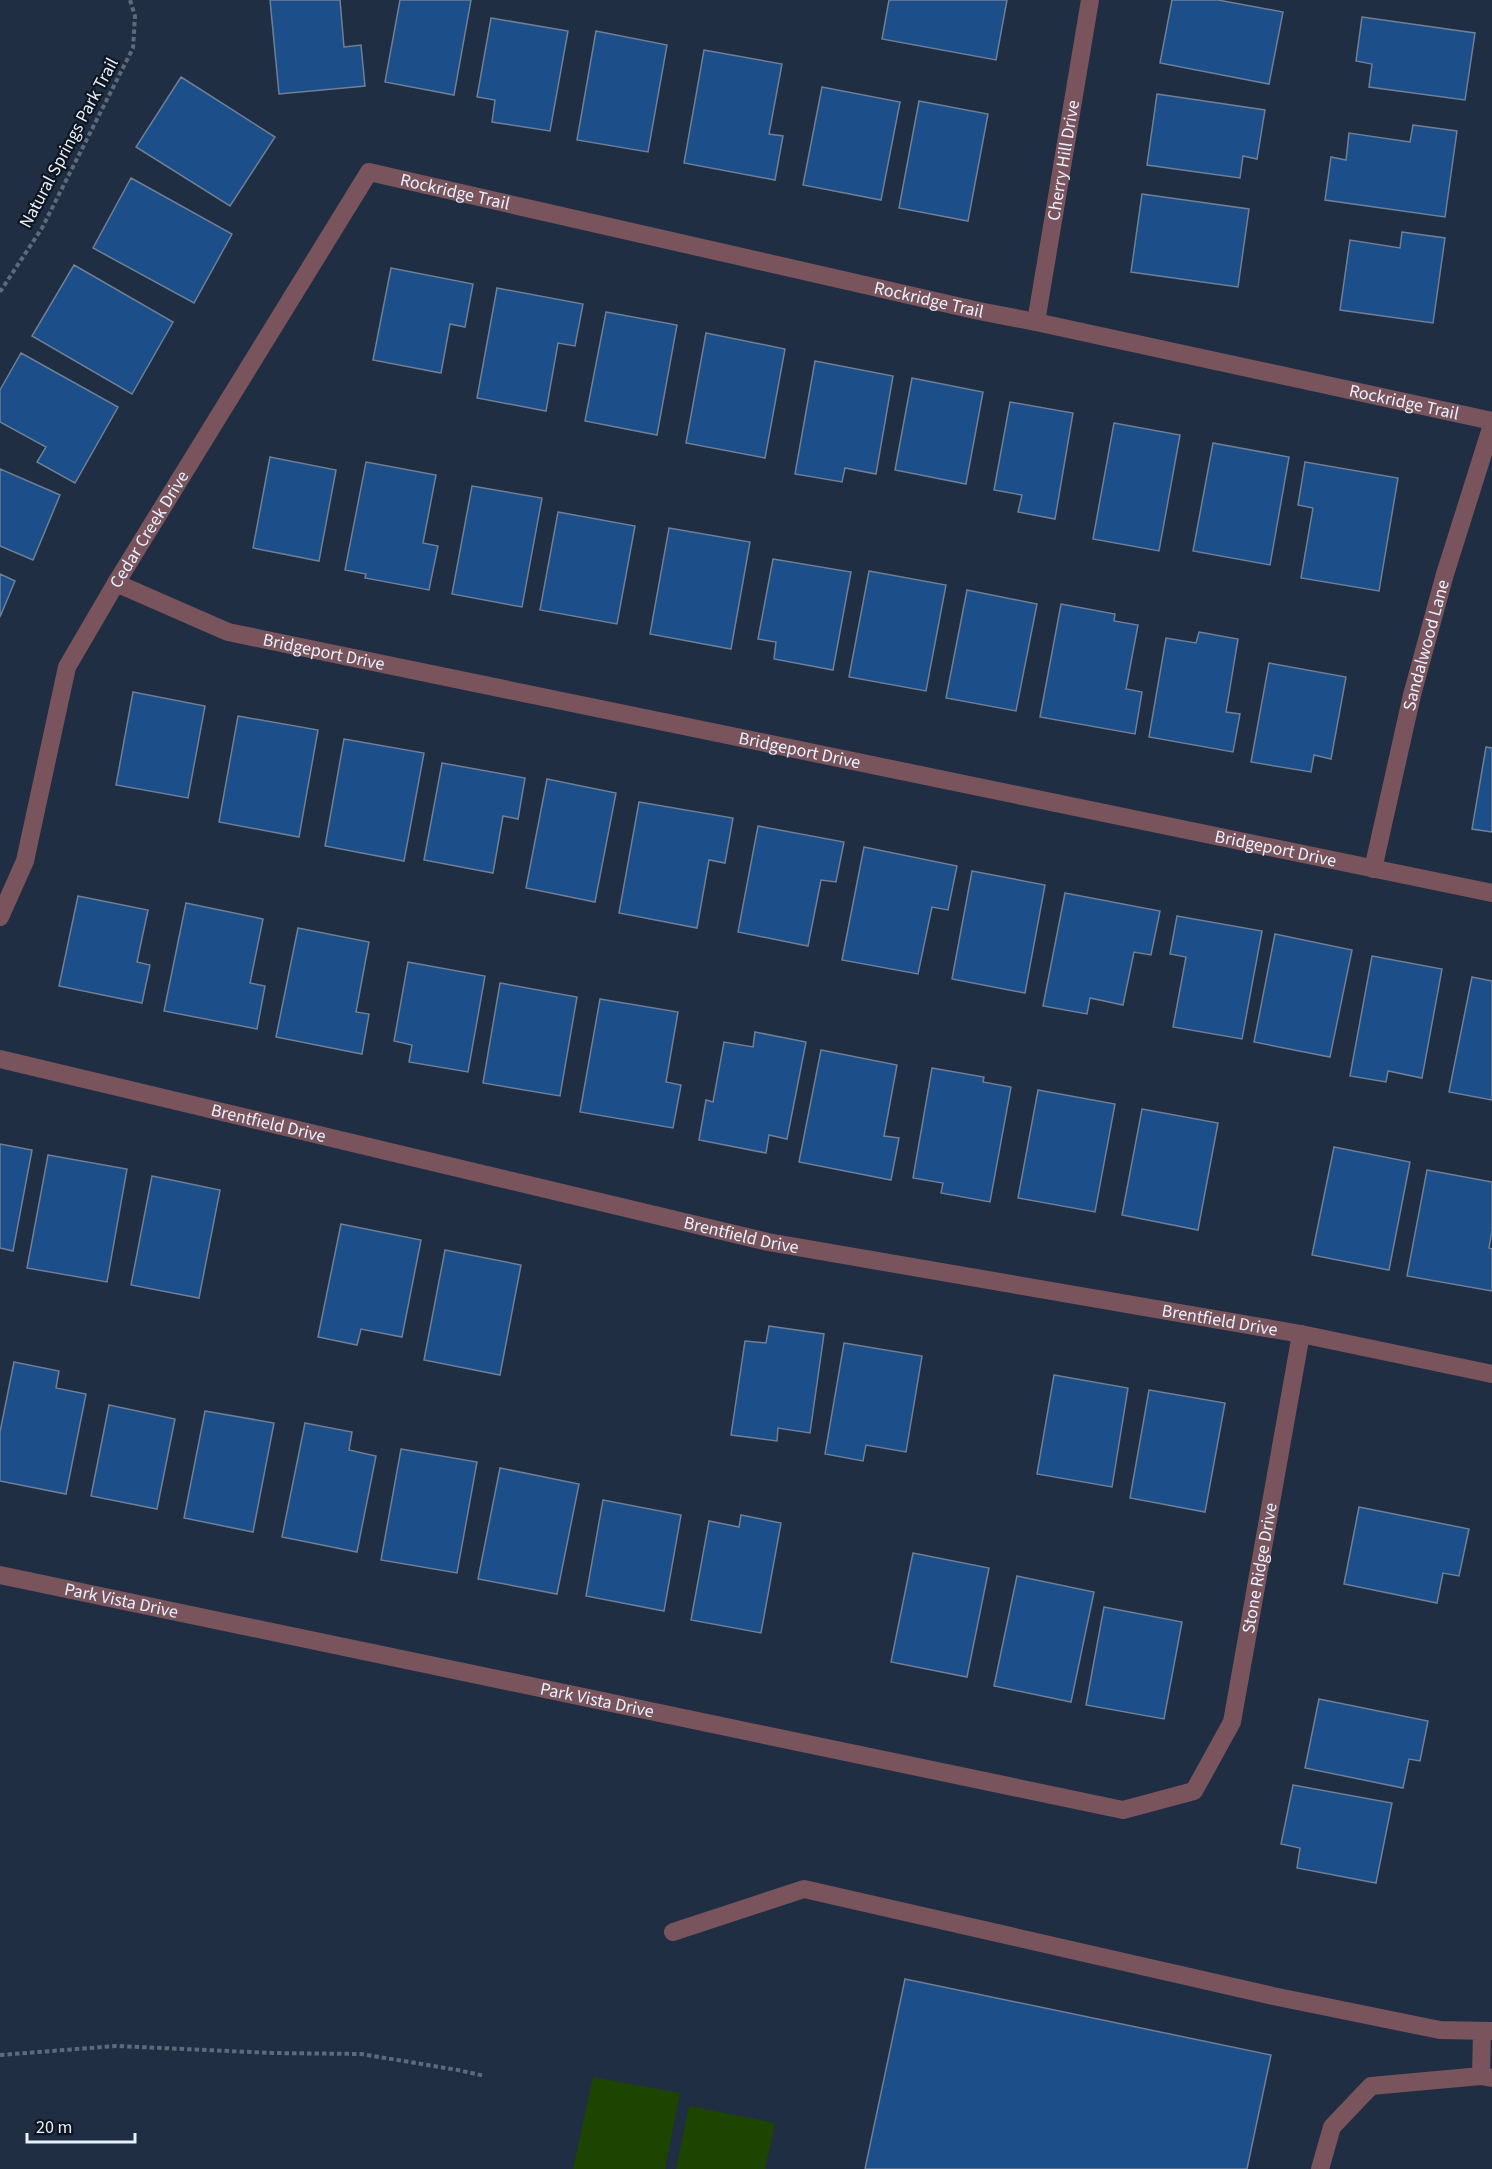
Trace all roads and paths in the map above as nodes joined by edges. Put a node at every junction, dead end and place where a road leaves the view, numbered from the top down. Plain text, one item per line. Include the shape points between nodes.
1 (130, 0) edge
2 (1090, 0) edge
3 (369, 172) joint
4 (0, 291) edge
5 (1036, 322) junction
6 (1492, 423) edge
7 (116, 583) junction
8 (1373, 869) junction
9 (1492, 893) edge
10 (0, 916) edge
11 (0, 1059) edge
12 (1301, 1334) junction
13 (1492, 1374) edge
14 (0, 1575) edge
15 (1194, 1791) joint
16 (673, 1932) dead end
17 (1487, 2031) edge
18 (0, 2055) edge
19 (485, 2076) dead end
20 (1486, 2077) edge
21 (1320, 2169) edge

1 - 4 path, Natural Springs Park Trail via 135,16 133,48 42,228
2 - 5 street, Cherry Hill Drive
3 - 5 street, Rockridge Trail
3 - 7 street, Cedar Creek Drive
5 - 6 street, Rockridge Trail
6 - 8 street, Sandalwood Lane via 1444,574 1412,694
7 - 8 street, Bridgeport Drive via 228,632
7 - 10 street, Cedar Creek Drive via 67,667 25,861
8 - 9 street, Bridgeport Drive
11 - 12 street, Brentfield Drive via 768,1242
12 - 13 street, Brentfield Drive
12 - 15 street, Stone Ridge Drive via 1232,1722
14 - 15 street, Park Vista Drive via 1123,1810
16 - 17 street via 804,1889 1273,1996 1440,2030
17 - 20 street
18 - 19 path via 116,2046 361,2054
20 - 21 street via 1371,2086 1332,2127

